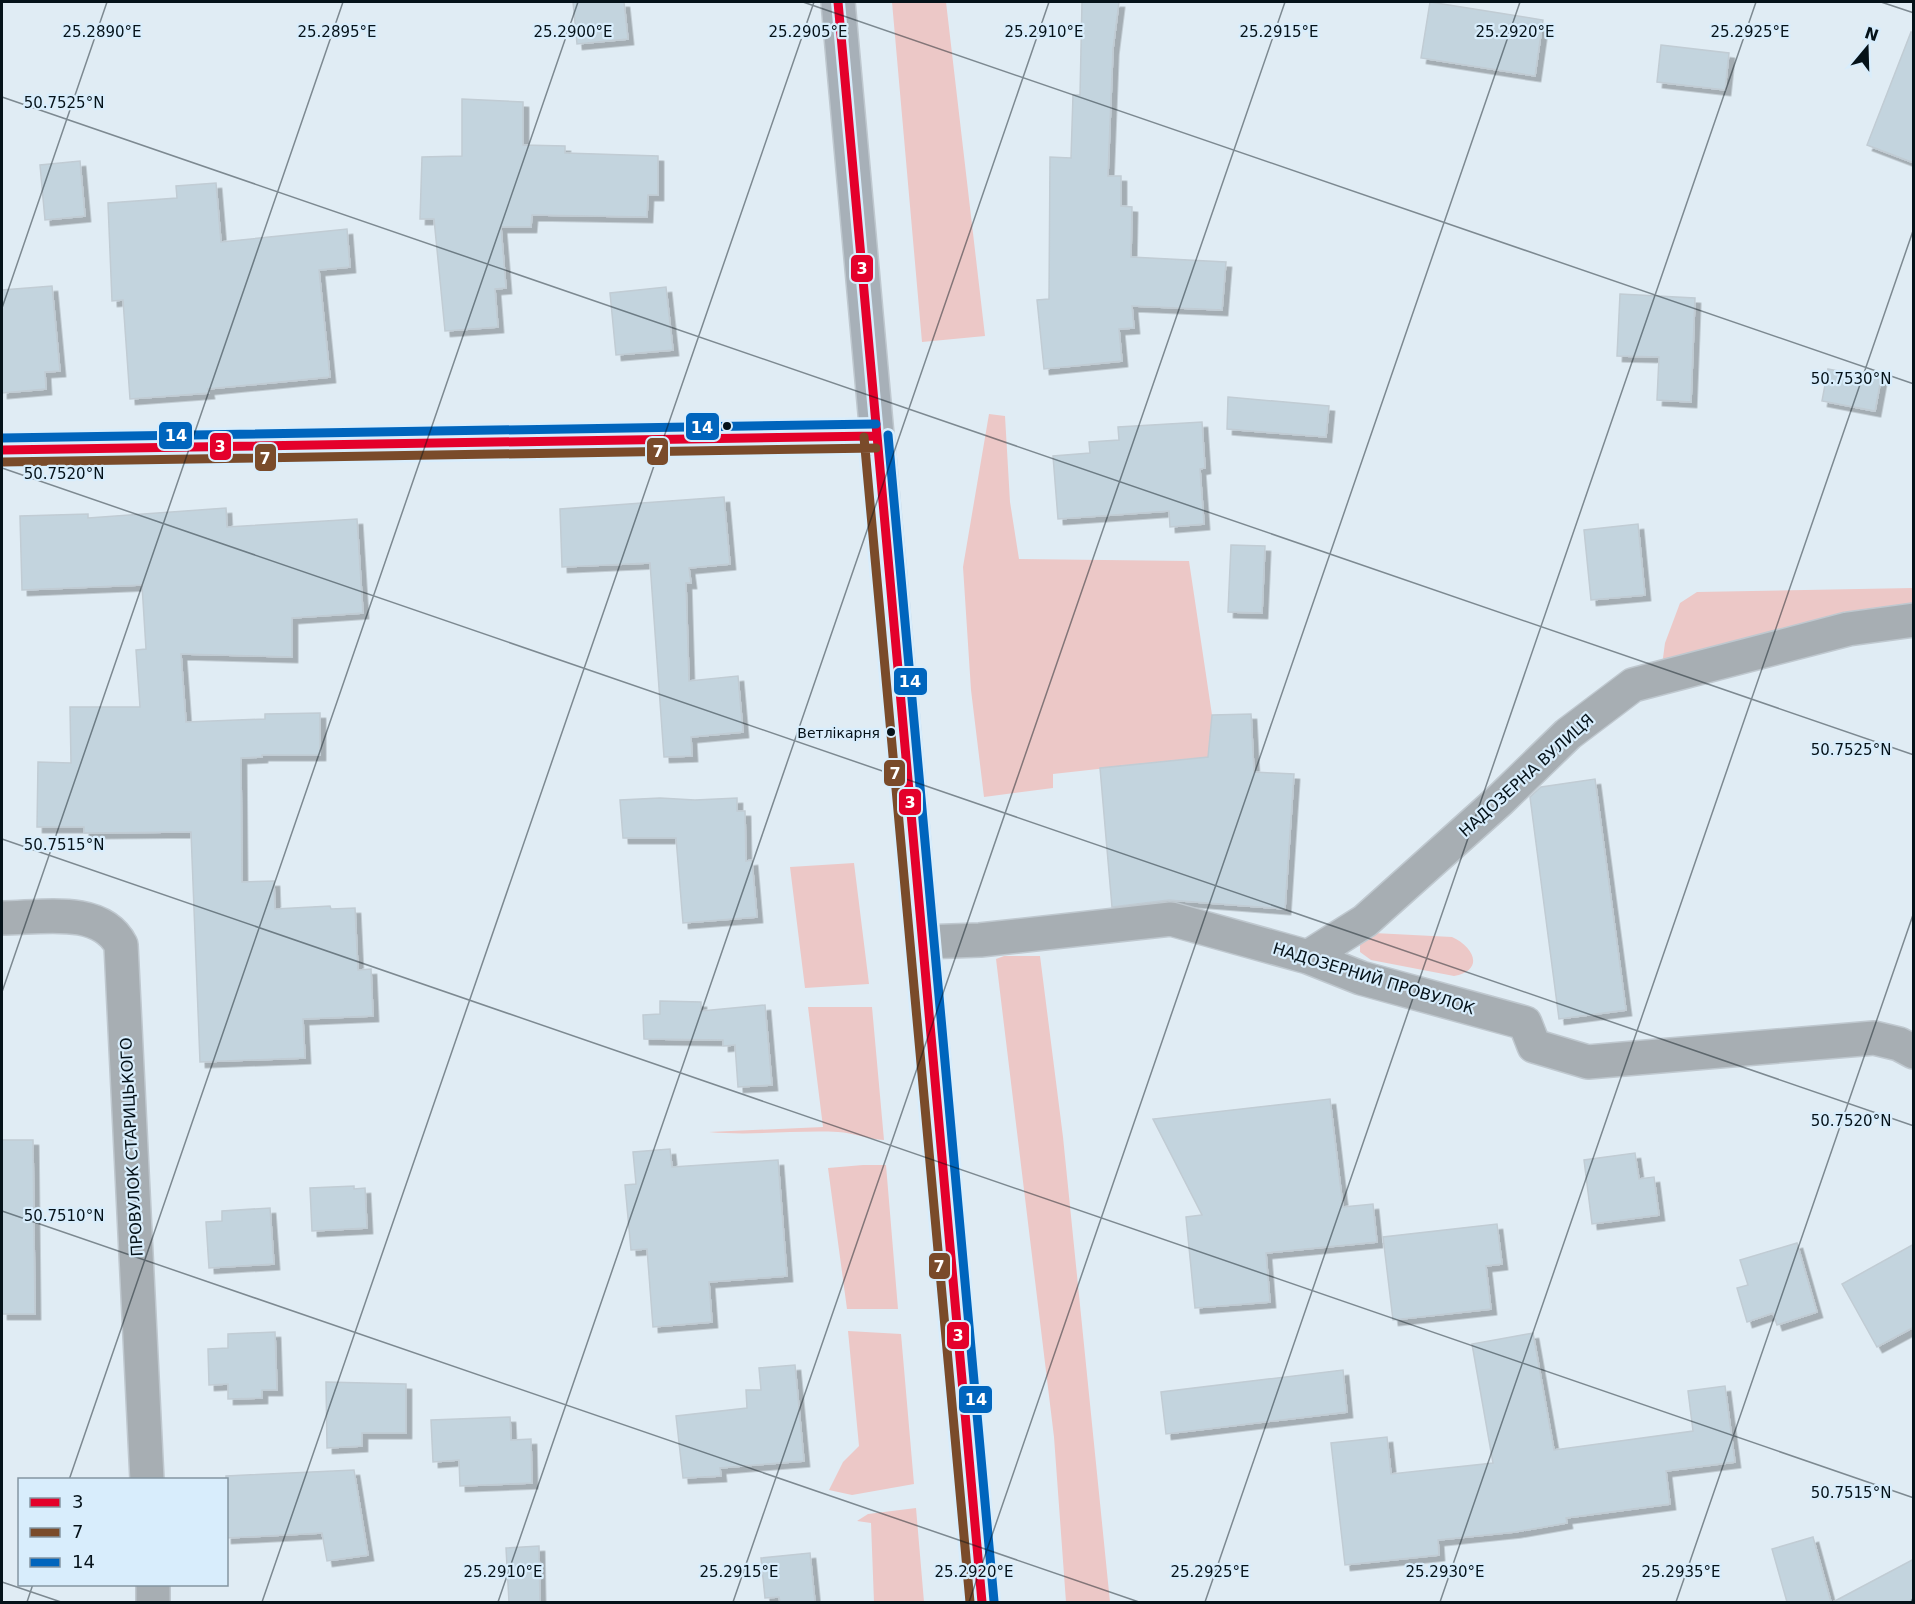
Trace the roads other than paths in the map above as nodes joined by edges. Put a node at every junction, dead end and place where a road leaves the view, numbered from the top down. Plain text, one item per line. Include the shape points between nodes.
1 (838, 2) edge
2 (876, 436) junction
3 (2, 450) edge
4 (1914, 620) edge
5 (2, 918) edge
6 (924, 942) junction
7 (1308, 957) junction
8 (1914, 1052) edge
9 (147, 1478) edge
10 (153, 1586) edge
11 (153, 1602) edge
12 (982, 1602) edge

1 - 2 main road
2 - 3 street
2 - 6 main road
4 - 7 street, НАДОЗЕРНА ВУЛИЦЯ via 1848,629 1633,685 1568,734 1365,921
5 - 9 street, ПРОВУЛОК СТАРИЦЬКОГО via 79,918 100,922 114,932 121,945
6 - 7 street, НАДОЗЕРНИЙ ПРОВУЛОК via 1171,919
6 - 12 main road
7 - 8 street, НАДОЗЕРНИЙ ПРОВУЛОК via 1361,978 1526,1023 1534,1047 1588,1062 1874,1038
10 - 11 street

